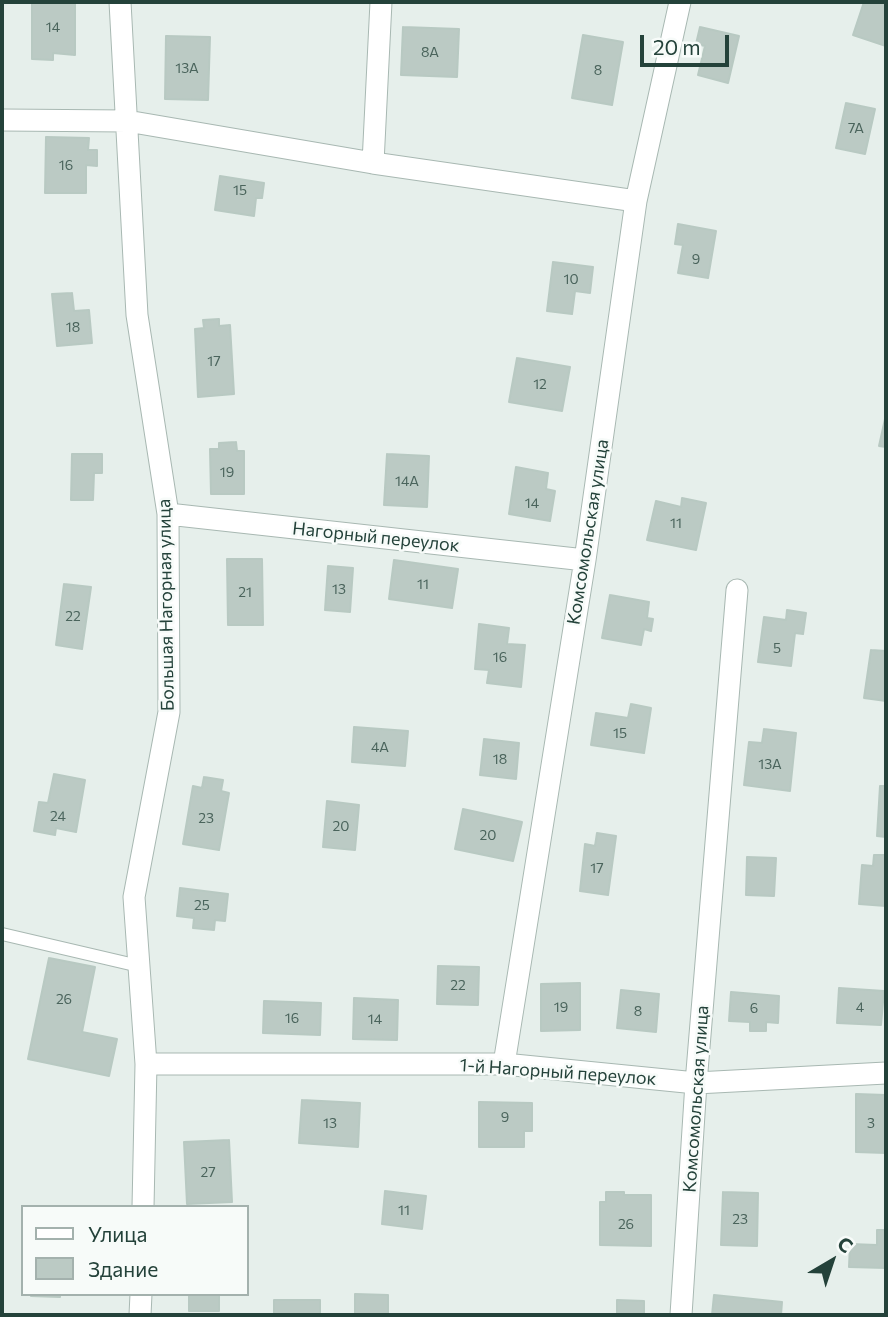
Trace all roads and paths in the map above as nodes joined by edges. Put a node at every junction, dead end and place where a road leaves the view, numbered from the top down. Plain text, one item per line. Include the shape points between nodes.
1 (120, 2) edge
2 (381, 2) edge
3 (680, 2) edge
4 (2, 120) edge
5 (127, 121) junction
6 (373, 163) junction
7 (636, 201) junction
8 (167, 514) junction
9 (584, 560) junction
10 (737, 590) dead end
11 (2, 934) edge
12 (139, 966) junction
13 (146, 1063) junction
14 (504, 1064) junction
15 (886, 1073) edge
16 (696, 1083) junction
17 (143, 1205) edge
18 (141, 1296) edge
19 (141, 1315) edge
20 (681, 1315) edge

1 - 5 street, Большая Нагорная улица
2 - 6 street
3 - 7 street, Комсомольская улица
4 - 5 street
5 - 6 street
5 - 8 street, Большая Нагорная улица via 137,315
6 - 7 street
7 - 9 street, Комсомольская улица
8 - 9 street, Нагорный переулок
8 - 12 street, Большая Нагорная улица via 169,712 134,897
9 - 14 street, Комсомольская улица
10 - 16 street, Комсомольская улица
11 - 12 lane
12 - 13 street, Большая Нагорная улица
13 - 14 street, 1-й Нагорный переулок
13 - 17 street, Большая Нагорная улица
14 - 16 street, 1-й Нагорный переулок
15 - 16 street, 1-й Нагорный переулок
16 - 20 street, Комсомольская улица
18 - 19 street

